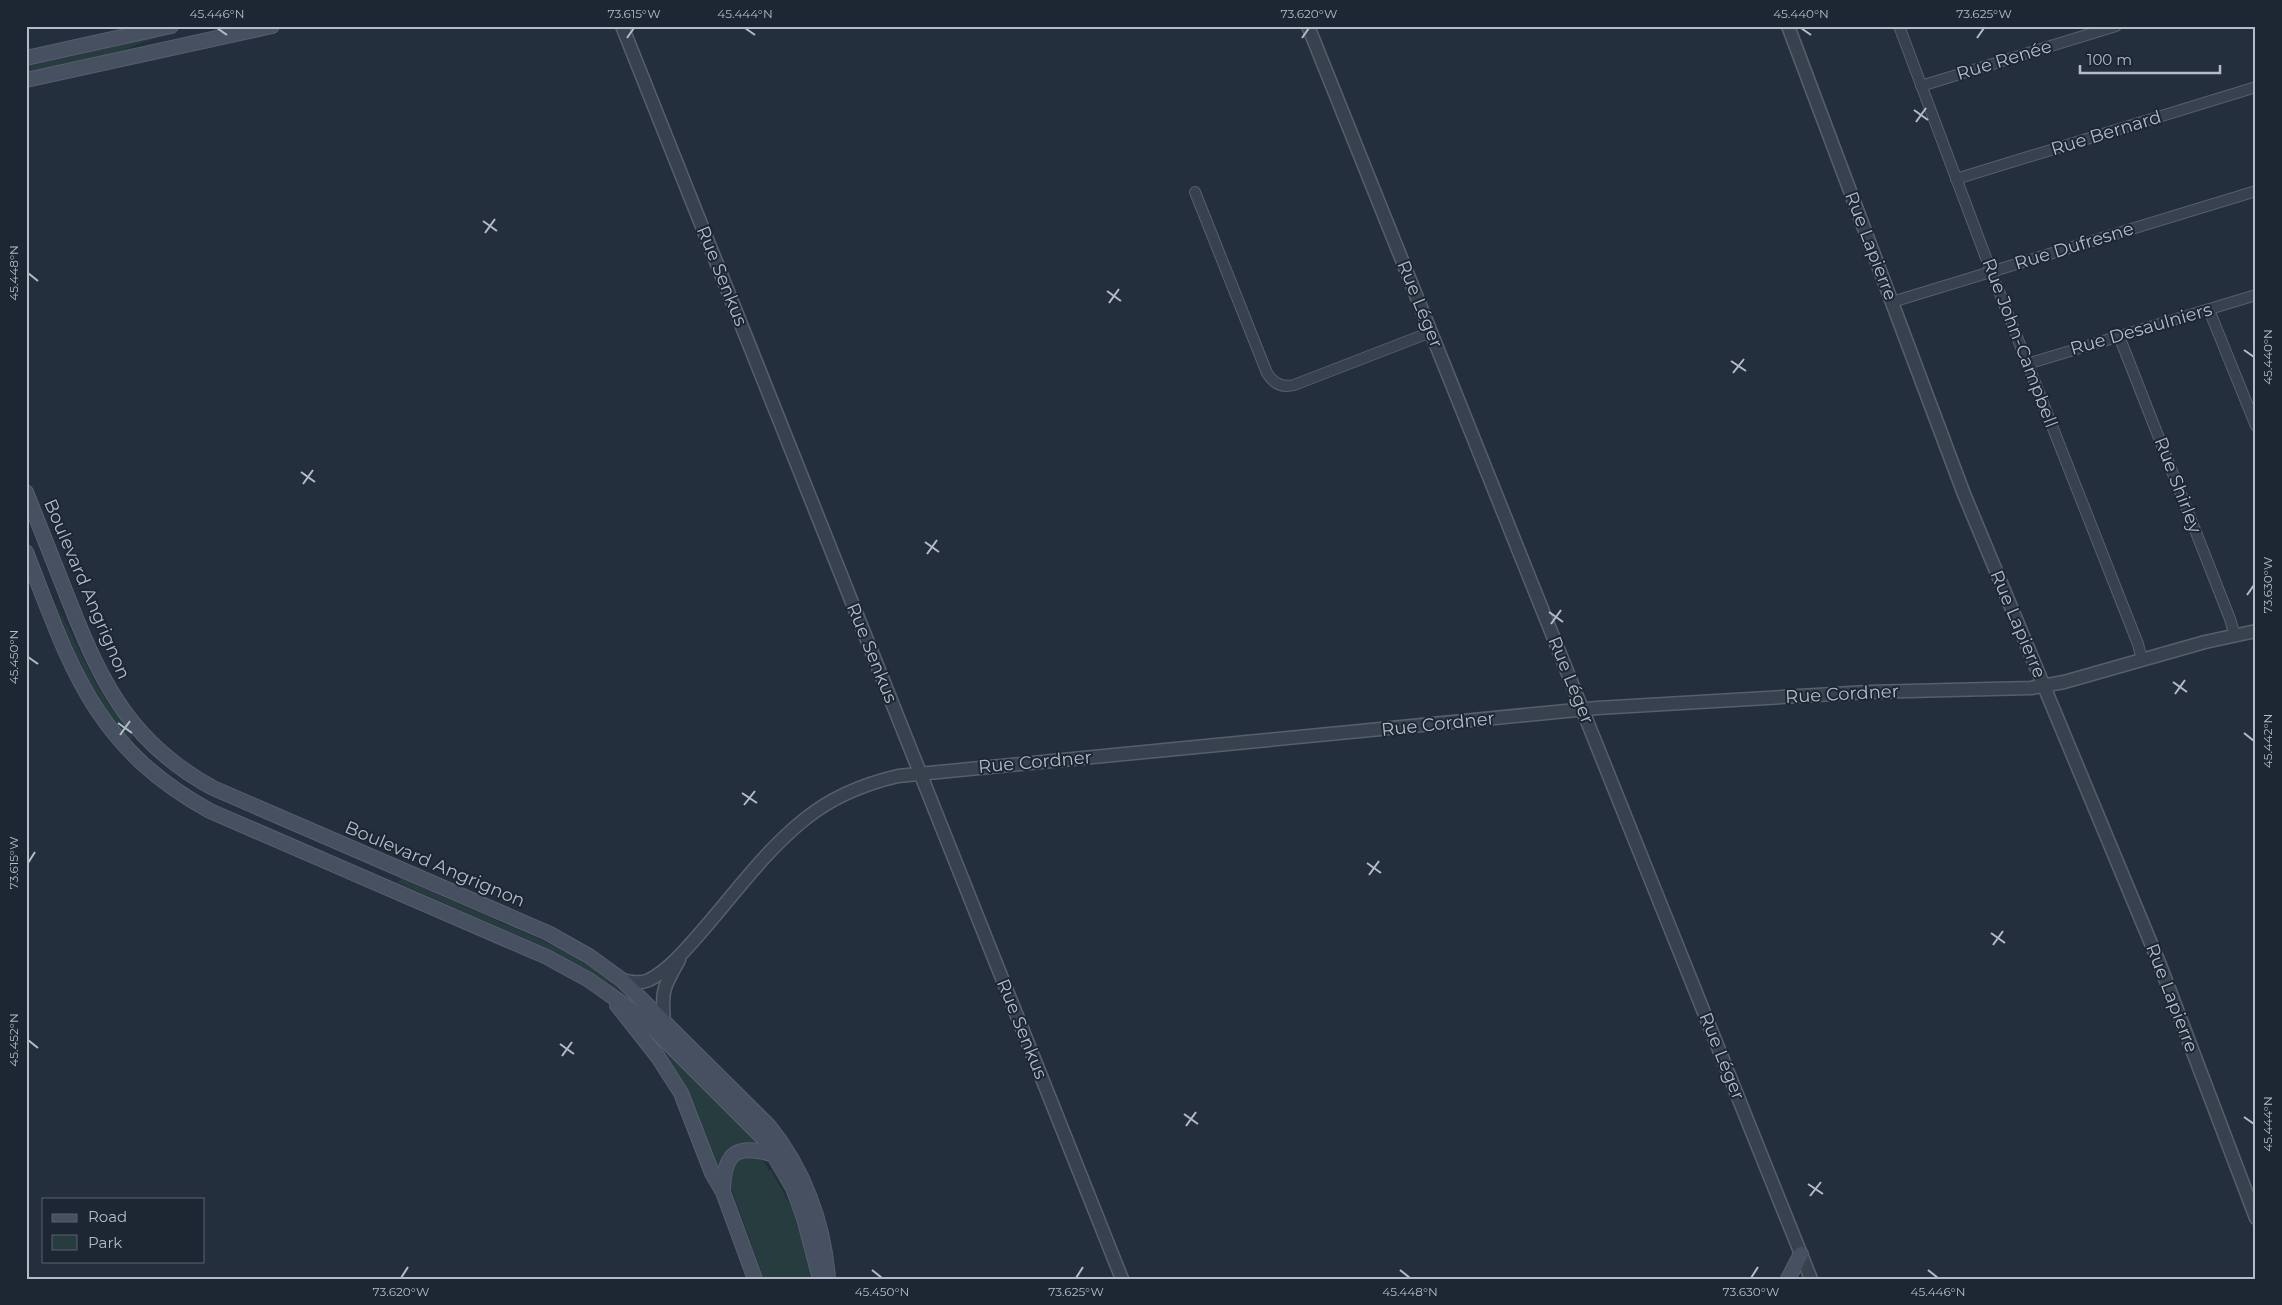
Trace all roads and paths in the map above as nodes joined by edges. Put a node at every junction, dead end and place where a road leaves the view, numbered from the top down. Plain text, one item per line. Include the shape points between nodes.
1 (171, 26) edge
2 (272, 26) edge
3 (622, 26) edge
4 (1308, 26) edge
5 (1788, 26) edge
6 (1899, 26) edge
7 (2116, 26) edge
8 (235, 30) edge
9 (26, 58) edge
10 (26, 80) edge
11 (1921, 86) junction
12 (2256, 87) edge
13 (1956, 179) junction
14 (2256, 190) edge
15 (1196, 192) dead end
16 (1991, 271) junction
17 (2256, 295) edge
18 (1892, 302) junction
19 (2210, 310) junction
20 (1431, 332) junction
21 (2119, 336) junction
22 (2027, 364) junction
23 (2256, 426) edge
24 (26, 492) edge
25 (26, 552) edge
26 (2256, 631) edge
27 (2235, 636) junction
28 (2142, 660) junction
29 (2044, 686) junction
30 (1583, 709) junction
31 (920, 773) junction
32 (684, 951) junction
33 (622, 980) junction
34 (607, 992) junction
35 (664, 1022) junction
36 (776, 1155) junction
37 (723, 1192) junction
38 (2256, 1218) edge
39 (1801, 1254) junction
40 (755, 1279) edge
41 (820, 1279) edge
42 (828, 1279) edge
43 (1122, 1279) edge
44 (1788, 1279) edge
45 (1811, 1279) edge

1 - 9 main road
2 - 8 main road
3 - 31 street, Rue Senkus
4 - 20 street, Rue Léger
5 - 18 street, Rue Lapierre
6 - 11 street, Rue John-Campbell
7 - 11 street, Rue Renée
8 - 10 main road
11 - 13 street, Rue John-Campbell
12 - 13 street, Rue Bernard
13 - 16 street, Rue John-Campbell
14 - 16 street, Rue Dufresne
15 - 20 street via 1267,373 1276,384 1294,385
16 - 18 street, Rue Dufresne
16 - 22 street, Rue John-Campbell
17 - 19 street, Rue Desaulniers
18 - 29 street, Rue Lapierre via 1964,494
19 - 21 street, Rue Desaulniers
19 - 23 street
20 - 30 street, Rue Léger
21 - 22 street, Rue Desaulniers
21 - 27 street, Rue Shirley
22 - 28 street, Rue John-Campbell
24 - 33 main road, Boulevard Angrignon via 100,675 132,722 172,761 219,791 561,940
25 - 34 main road via 66,654 88,698 118,739 160,779 210,811 541,954
26 - 27 street, Rue Cordner
27 - 28 street, Rue Cordner
28 - 29 street, Rue Cordner
29 - 30 street, Rue Cordner via 1868,692
29 - 38 street, Rue Lapierre via 2160,966
30 - 31 street, Rue Cordner
30 - 39 street, Rue Léger
31 - 32 street, Rue Cordner via 864,785 809,816 773,849
31 - 43 street, Rue Senkus
32 - 33 street via 648,980
32 - 35 street via 664,986
33 - 35 main road, Boulevard Angrignon
34 - 36 main road via 655,1030 753,1127
34 - 37 main road via 672,1079
35 - 42 main road, Boulevard Angrignon via 769,1126 784,1146 808,1194
36 - 37 main road via 748,1149 732,1156 723,1172
36 - 41 main road via 798,1200
37 - 40 main road
39 - 44 main road
39 - 45 street, Rue Léger

